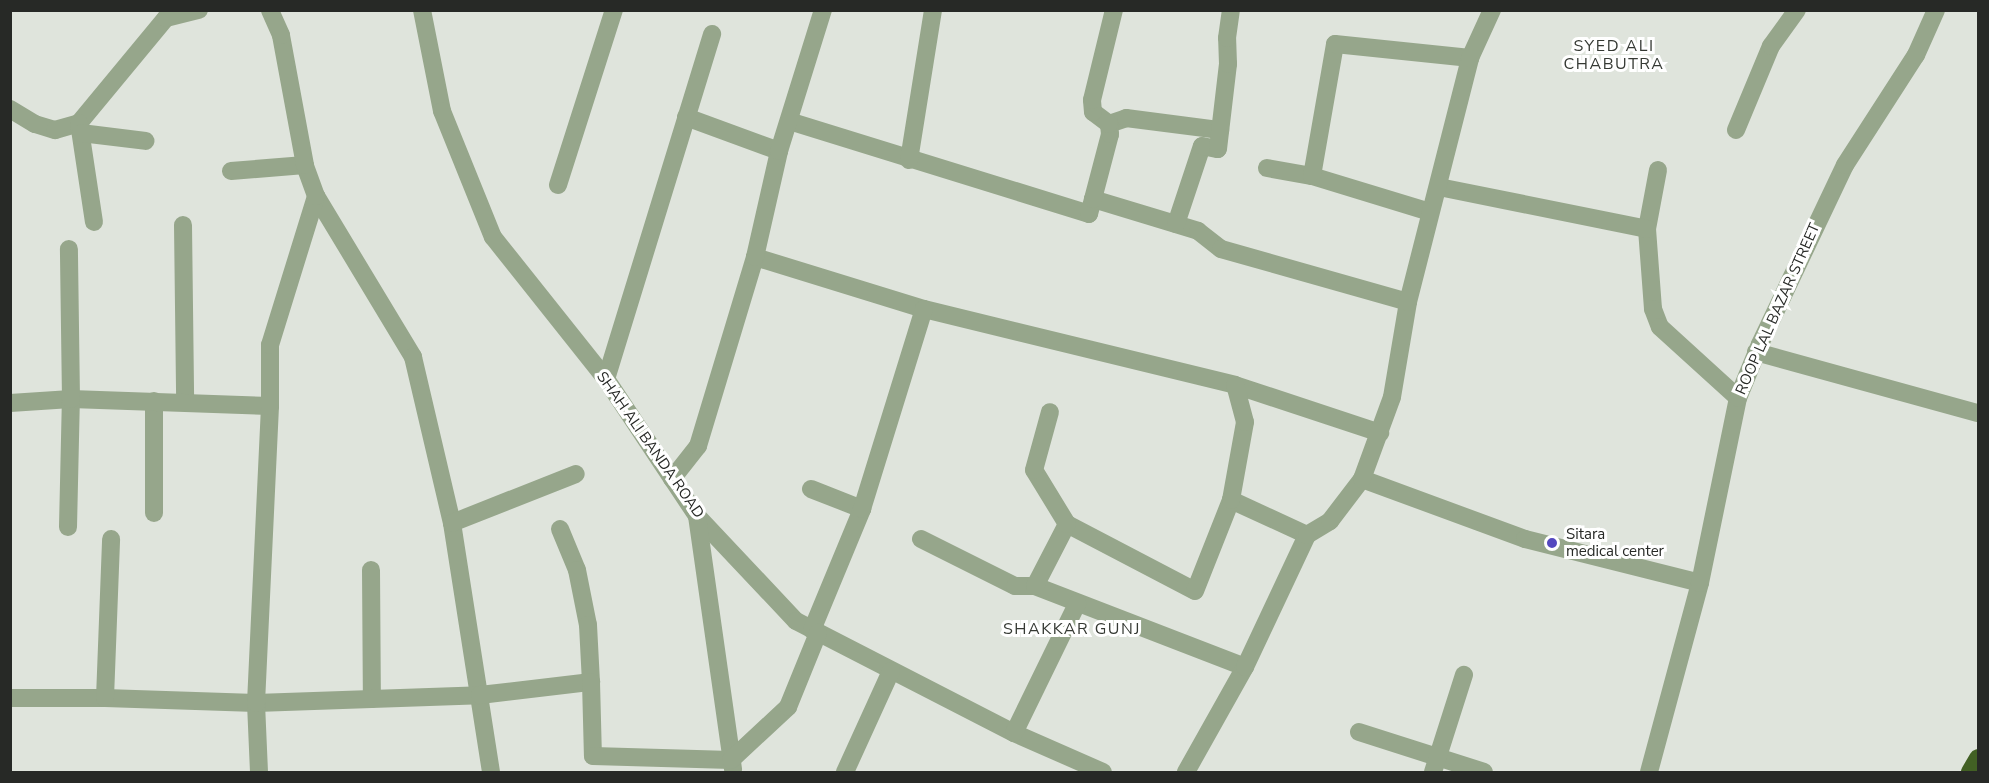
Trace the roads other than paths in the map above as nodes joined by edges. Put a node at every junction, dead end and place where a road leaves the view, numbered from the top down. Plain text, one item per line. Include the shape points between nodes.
1 (199, 10) edge
2 (270, 10) edge
3 (422, 10) edge
4 (614, 10) edge
5 (823, 10) edge
6 (933, 10) edge
7 (1114, 10) edge
8 (1231, 10) edge
9 (1492, 10) edge
10 (1797, 10) edge
11 (1936, 10) edge
12 (712, 34) dead end
13 (1470, 58) junction
14 (10, 109) edge
15 (686, 117) junction
16 (789, 121) junction
17 (1110, 124) junction
18 (80, 128) junction
19 (1220, 130) junction
20 (1736, 130) dead end
21 (146, 141) dead end
22 (779, 152) junction
23 (909, 160) junction
24 (305, 165) junction
25 (1267, 168) dead end
26 (231, 171) dead end
27 (1658, 171) dead end
28 (1312, 176) junction
29 (558, 185) dead end
30 (1439, 187) junction
31 (316, 196) junction
32 (1093, 199) junction
33 (1430, 212) junction
34 (94, 222) dead end
35 (1176, 224) junction
36 (183, 225) dead end
37 (1647, 229) junction
38 (69, 249) dead end
39 (755, 257) junction
40 (1408, 302) junction
41 (924, 309) junction
42 (1756, 352) junction
43 (606, 380) junction
44 (1235, 385) junction
45 (71, 399) junction
46 (1738, 399) junction
47 (154, 401) junction
48 (185, 401) junction
49 (10, 403) edge
50 (270, 406) junction
51 (1050, 412) dead end
52 (1978, 413) edge
53 (1380, 433) junction
54 (576, 474) dead end
55 (672, 479) junction
56 (1362, 479) junction
57 (811, 489) dead end
58 (1231, 500) junction
59 (862, 509) junction
60 (154, 513) dead end
61 (697, 516) junction
62 (452, 523) junction
63 (1067, 524) junction
64 (68, 527) dead end
65 (560, 529) dead end
66 (1307, 535) junction
67 (111, 539) dead end
68 (921, 539) dead end
69 (371, 570) dead end
70 (1700, 583) junction
71 (1035, 586) junction
72 (1077, 604) junction
73 (815, 631) junction
74 (1245, 667) junction
75 (891, 671) junction
76 (1464, 675) dead end
77 (591, 682) junction
78 (480, 695) junction
79 (10, 698) edge
80 (105, 698) junction
81 (372, 699) junction
82 (256, 703) junction
83 (1359, 732) dead end
84 (1014, 734) junction
85 (1978, 758) edge
86 (732, 766) edge
87 (1436, 766) edge
88 (259, 772) edge
89 (491, 772) edge
90 (845, 772) edge
91 (1102, 772) edge
92 (1186, 772) edge
93 (1484, 772) edge
94 (1649, 772) edge
95 (1970, 772) edge

1 - 18 street via 166,18
2 - 24 street via 281,35
3 - 43 street, SHAH ALI BANDA ROAD via 442,111 493,237
4 - 29 street
5 - 16 street
6 - 23 street
7 - 17 street via 1092,100 1093,112
8 - 19 street
9 - 13 street
10 - 20 street via 1771,46
11 - 42 street, ROOP LAL BAZAR STREET via 1916,55 1845,165
12 - 15 street
13 - 28 street via 1335,44
13 - 30 street
14 - 18 street via 35,124 55,130
15 - 22 street
15 - 43 street
16 - 22 street
16 - 23 street
17 - 19 street via 1126,118
17 - 32 street
18 - 21 street
18 - 34 street
19 - 35 street via 1218,149 1202,146
22 - 39 street
23 - 32 street via 1089,214
24 - 26 street
24 - 31 street
25 - 28 street
27 - 37 street
28 - 33 street
30 - 33 street
30 - 37 street
31 - 50 street via 270,345
31 - 62 street via 413,357
32 - 35 street
33 - 40 street
35 - 40 street via 1198,231 1221,249
36 - 48 street
37 - 46 street via 1653,309 1660,327
38 - 45 street
39 - 41 street
39 - 55 street via 698,446
40 - 53 street via 1392,397
41 - 44 street
41 - 59 street
42 - 46 street, ROOP LAL BAZAR STREET
42 - 52 street
43 - 55 street, SHAH ALI BANDA ROAD
44 - 53 street
44 - 58 street via 1245,422
45 - 47 street
45 - 49 street
45 - 64 street
46 - 70 street, ROOP LAL BAZAR STREET
47 - 48 street
47 - 60 street
48 - 50 street
50 - 82 street
51 - 63 street via 1034,470
53 - 56 street
54 - 62 street
55 - 61 street, SHAH ALI BANDA ROAD
56 - 66 street via 1330,520
56 - 70 street via 1525,538
57 - 59 street
58 - 63 street via 1195,591
58 - 66 street
59 - 73 street
61 - 73 street, SHAH ALI BANDA ROAD via 796,621
61 - 86 street
62 - 78 street
63 - 71 street
65 - 77 street via 577,570 584,603
66 - 74 street
67 - 80 street
68 - 71 street via 1015,586
69 - 81 street
70 - 94 street, ROOP LAL BAZAR STREET
71 - 72 street
72 - 74 street
72 - 84 street
73 - 75 street, SHAH ALI BANDA ROAD
73 - 86 street via 788,707
74 - 92 street
75 - 84 street, SHAH ALI BANDA ROAD
75 - 90 street
76 - 87 street
77 - 78 street
77 - 86 street via 593,756
78 - 81 street
78 - 89 street
79 - 80 street
80 - 82 street
81 - 82 street
82 - 88 street
83 - 87 street
84 - 91 street, SHAH ALI BANDA ROAD
85 - 95 highway
87 - 93 street

